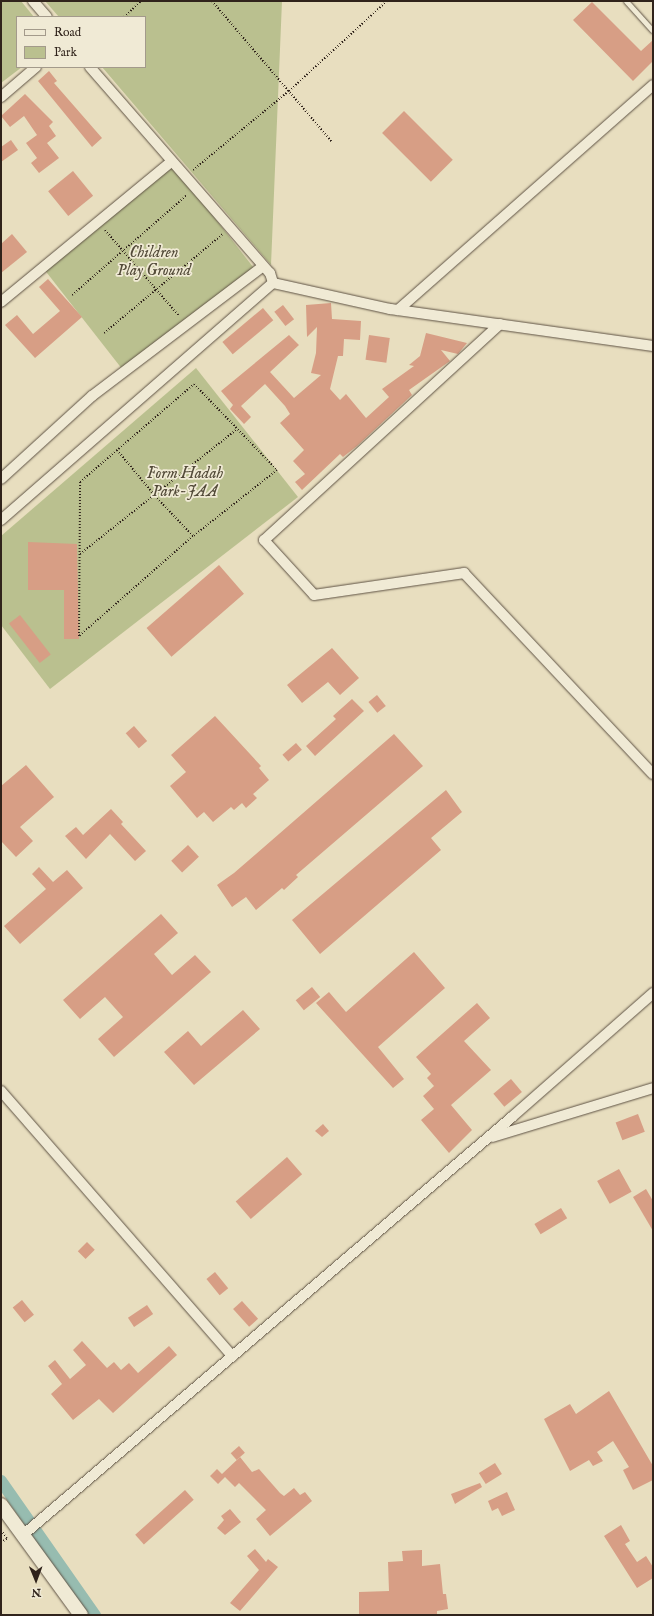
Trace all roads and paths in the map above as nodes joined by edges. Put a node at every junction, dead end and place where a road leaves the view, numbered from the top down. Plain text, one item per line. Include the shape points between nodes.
1 (33, 1) edge
2 (141, 1) edge
3 (212, 1) edge
4 (387, 1) edge
5 (626, 1) edge
6 (46, 16) edge
7 (125, 16) edge
8 (652, 30) dead end
9 (35, 68) edge
10 (91, 68) edge
11 (653, 85) edge
12 (289, 91) junction
13 (1, 97) edge
14 (332, 142) dead end
15 (171, 162) junction
16 (185, 177) junction
17 (195, 189) junction
18 (98, 222) junction
19 (229, 228) junction
20 (122, 251) junction
21 (262, 268) junction
22 (273, 284) junction
23 (155, 289) junction
24 (72, 295) dead end
25 (1, 302) edge
26 (398, 310) junction
27 (500, 324) junction
28 (186, 325) junction
29 (104, 333) dead end
30 (653, 346) edge
31 (237, 429) junction
32 (117, 450) junction
33 (1, 479) edge
34 (155, 496) junction
35 (1, 520) edge
36 (193, 536) junction
37 (80, 554) junction
38 (653, 774) edge
39 (653, 993) edge
40 (653, 1088) edge
41 (1, 1091) edge
42 (487, 1138) junction
43 (232, 1356) junction
44 (1, 1505) edge
45 (1, 1530) edge
46 (23, 1535) junction
47 (1, 1542) edge
48 (81, 1615) edge

1 - 6 street
2 - 7 path
3 - 12 path
4 - 12 path
5 - 8 lane
9 - 13 street
10 - 15 street
11 - 26 street
12 - 14 path
12 - 16 path
15 - 16 street
15 - 18 street
16 - 17 street
17 - 19 street
17 - 20 path
18 - 20 path
18 - 25 street
19 - 21 street
19 - 23 path
20 - 23 path
20 - 24 path
21 - 22 street via 270,274
21 - 28 street
22 - 26 street
22 - 35 street
23 - 28 path
23 - 29 path
26 - 27 street
27 - 30 street
27 - 38 street via 264,540 314,595 464,573
28 - 33 street via 92,396
31 - 32 path via 194,384
31 - 34 path
31 - 36 path via 276,470
32 - 34 path
32 - 37 path via 80,482
34 - 36 path
34 - 37 path
36 - 37 path via 79,636
39 - 42 street
40 - 42 street
41 - 43 street
42 - 43 street
43 - 46 street
44 - 46 main road
45 - 47 path via 7,1539
46 - 48 main road

